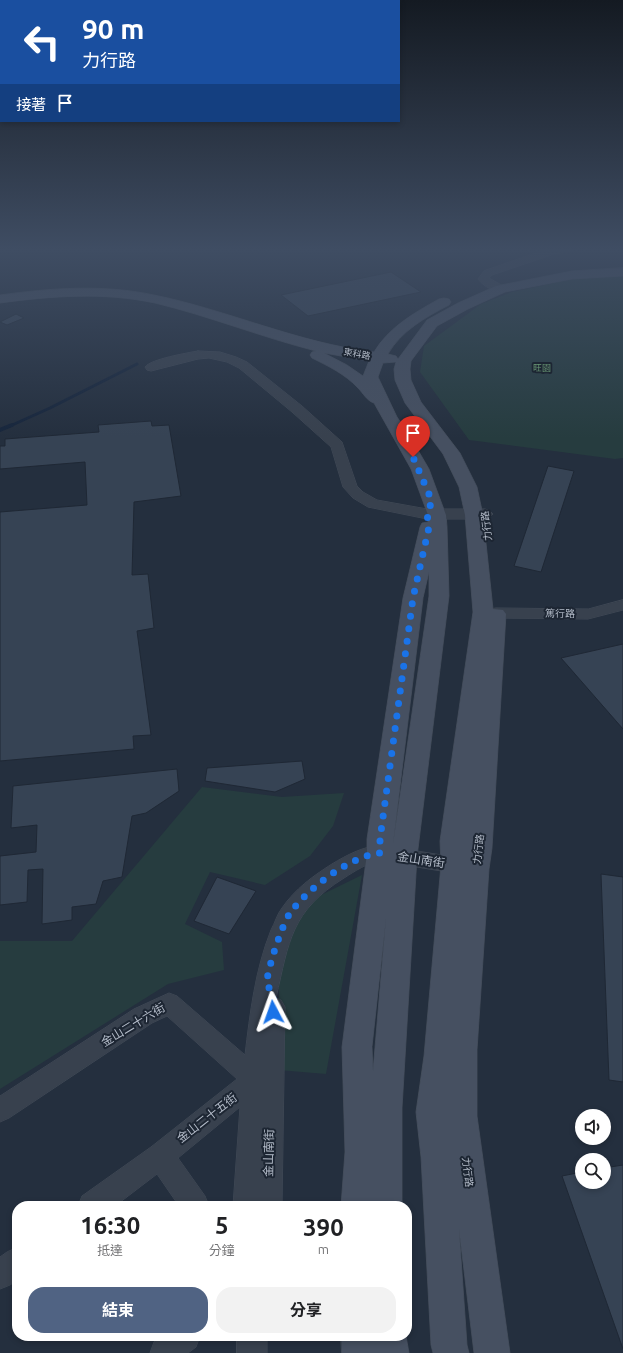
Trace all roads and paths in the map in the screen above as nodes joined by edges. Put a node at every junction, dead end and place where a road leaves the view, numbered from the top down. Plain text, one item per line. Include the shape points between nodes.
1 (181, 312) edge
2 (194, 312) edge
3 (426, 312) edge
4 (452, 312) edge
5 (403, 327) junction
6 (314, 350) junction
7 (376, 362) junction
8 (403, 365) junction
9 (151, 367) dead end
10 (389, 417) junction
11 (432, 510) junction
12 (480, 514) junction
13 (623, 605) edge
14 (496, 613) junction
15 (392, 855) junction
16 (465, 867) junction
17 (267, 981) junction
18 (255, 1080) junction
19 (0, 1110) edge
20 (160, 1156) junction
21 (99, 1201) edge
22 (192, 1201) edge
23 (247, 1201) edge
24 (268, 1201) edge
25 (358, 1201) edge
26 (385, 1201) edge
27 (12, 1266) edge
28 (0, 1275) edge
29 (179, 1341) edge
30 (252, 1341) edge
31 (359, 1341) edge
32 (389, 1341) edge
33 (165, 1353) edge
34 (252, 1353) edge
35 (360, 1353) edge
36 (391, 1353) edge
37 (451, 1353) edge
38 (492, 1353) edge

1 - 6 street
2 - 6 street
3 - 5 street
4 - 8 street via 432,323
5 - 6 street via 369,341
5 - 7 street via 389,341
6 - 7 street, 東科路
6 - 10 street via 351,372 365,384
7 - 8 street, 東科路
7 - 10 street via 370,377
8 - 12 street, 力行路 via 425,401 463,450 481,486
9 - 11 street via 186,356 209,354 234,359 338,445 350,487 358,495 373,504
10 - 11 street via 420,469
11 - 12 street
11 - 15 street via 413,598 381,831
12 - 14 street, 力行路
12 - 16 street, 力行路 via 483,612 453,841
13 - 14 street, 篤行路 via 588,614
14 - 16 street, 力行路 via 479,848
15 - 16 street, 金山南街
15 - 17 street, 金山南街 via 372,854 355,860 306,894 289,914 277,944
15 - 25 street via 357,1047 361,1152
15 - 26 street
16 - 37 street, 力行路 via 432,1112
16 - 38 street, 力行路 via 461,1116
17 - 18 street, 金山南街
17 - 24 street, 金山南街 via 273,997
18 - 19 street, 金山二十六街 via 169,1003 143,1016
18 - 20 street, 金山二十五街
18 - 23 street, 金山南街
20 - 21 street, 金山二十五街
20 - 22 street
27 - 28 street
29 - 33 street
30 - 34 street
31 - 35 street
32 - 36 street

